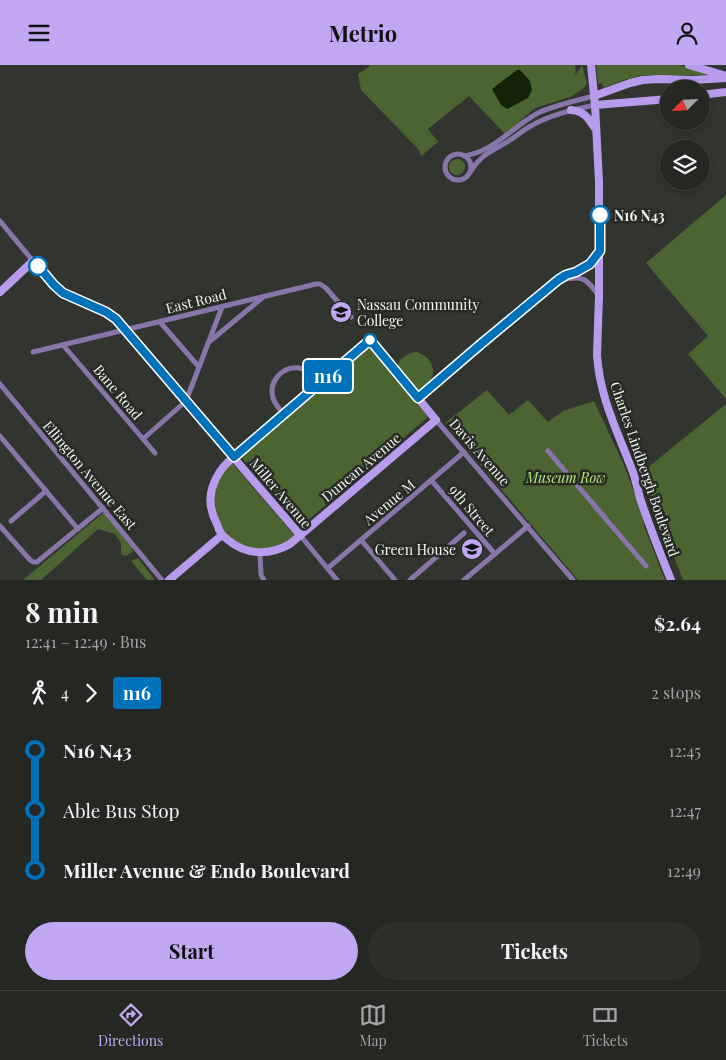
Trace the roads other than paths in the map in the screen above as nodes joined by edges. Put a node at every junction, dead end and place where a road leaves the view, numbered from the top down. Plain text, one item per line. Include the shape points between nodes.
1 (591, 65) edge
2 (689, 65) edge
3 (726, 77) edge
4 (726, 92) edge
5 (710, 94) edge
6 (594, 95) junction
7 (660, 100) edge
8 (595, 105) junction
9 (572, 110) junction
10 (596, 130) junction
11 (464, 156) junction
12 (471, 171) junction
13 (0, 221) edge
14 (600, 251) junction
15 (33, 261) junction
16 (558, 280) junction
17 (0, 292) edge
18 (599, 295) junction
19 (263, 297) junction
20 (222, 307) junction
21 (352, 317) dead end
22 (160, 322) junction
23 (126, 330) junction
24 (208, 342) junction
25 (63, 345) junction
26 (33, 352) dead end
27 (199, 367) junction
28 (322, 382) junction
29 (0, 384) edge
30 (418, 398) junction
31 (186, 401) junction
32 (284, 415) junction
33 (436, 420) junction
34 (0, 437) edge
35 (143, 439) junction
36 (548, 451) dead end
37 (464, 452) junction
38 (155, 453) dead end
39 (234, 457) junction
40 (432, 480) junction
41 (46, 491) junction
42 (103, 508) junction
43 (11, 521) dead end
44 (0, 525) edge
45 (528, 526) junction
46 (78, 529) junction
47 (464, 533) dead end
48 (222, 535) junction
49 (300, 535) junction
50 (361, 540) junction
51 (260, 553) junction
52 (495, 554) junction
53 (646, 566) dead end
54 (328, 568) junction
55 (162, 580) edge
56 (169, 580) edge
57 (264, 580) edge
58 (338, 580) edge
59 (395, 580) edge
60 (410, 580) edge
61 (464, 580) edge
62 (573, 580) edge
63 (671, 580) edge

1 - 6 street, Charles Lindbergh Boulevard
2 - 3 street
3 - 6 street via 644,80
4 - 5 street
6 - 8 street, Charles Lindbergh Boulevard
6 - 11 street via 540,112 486,149
7 - 8 street
8 - 9 street
8 - 10 street, Charles Lindbergh Boulevard
9 - 10 street via 586,115
9 - 12 street via 528,127 477,161
10 - 14 street, Charles Lindbergh Boulevard
11 - 12 street via 470,162
11 - 12 street via 450,156 445,164 445,173 458,181
13 - 15 street
14 - 16 street via 590,264
14 - 18 street, Charles Lindbergh Boulevard
15 - 17 street
15 - 23 street, Miller Avenue via 63,293 106,312
16 - 18 street via 579,277
16 - 30 street
18 - 63 street, Charles Lindbergh Boulevard via 598,368 603,390
19 - 20 street, East Road
19 - 21 street, East Road via 320,284
19 - 24 street
20 - 22 street, East Road
20 - 24 street
22 - 23 street, East Road
22 - 27 street
23 - 25 street, East Road
23 - 31 street, Miller Avenue
24 - 27 street
25 - 26 street, East Road
25 - 35 street, Bane Road
27 - 31 street
28 - 30 street, Davis Avenue via 370,340
28 - 32 street
28 - 32 street via 299,368 280,373 272,393
29 - 42 street, Ellington Avenue East
30 - 33 street, Davis Avenue
31 - 35 street
31 - 39 street, Miller Avenue
32 - 39 street
33 - 37 street, Davis Avenue
33 - 49 street, Duncan Avenue
34 - 41 street
35 - 38 street, Bane Road
36 - 53 street
37 - 40 street, Avenue M
37 - 45 street, Davis Avenue
39 - 48 street via 218,473 211,493 212,514
39 - 49 street, Miller Avenue
40 - 50 street, Avenue M
40 - 52 street, 9th Street
41 - 43 street
41 - 46 street
42 - 46 street
42 - 55 street, Ellington Avenue East
44 - 46 street via 30,560 37,563
45 - 52 street
45 - 62 street, Davis Avenue
47 - 60 street
48 - 51 street via 239,548
48 - 56 street
49 - 51 street, Duncan Avenue via 284,547
49 - 54 street, Miller Avenue
50 - 54 street, Avenue M
50 - 59 street
51 - 57 street
52 - 61 street
54 - 58 street, Miller Avenue

